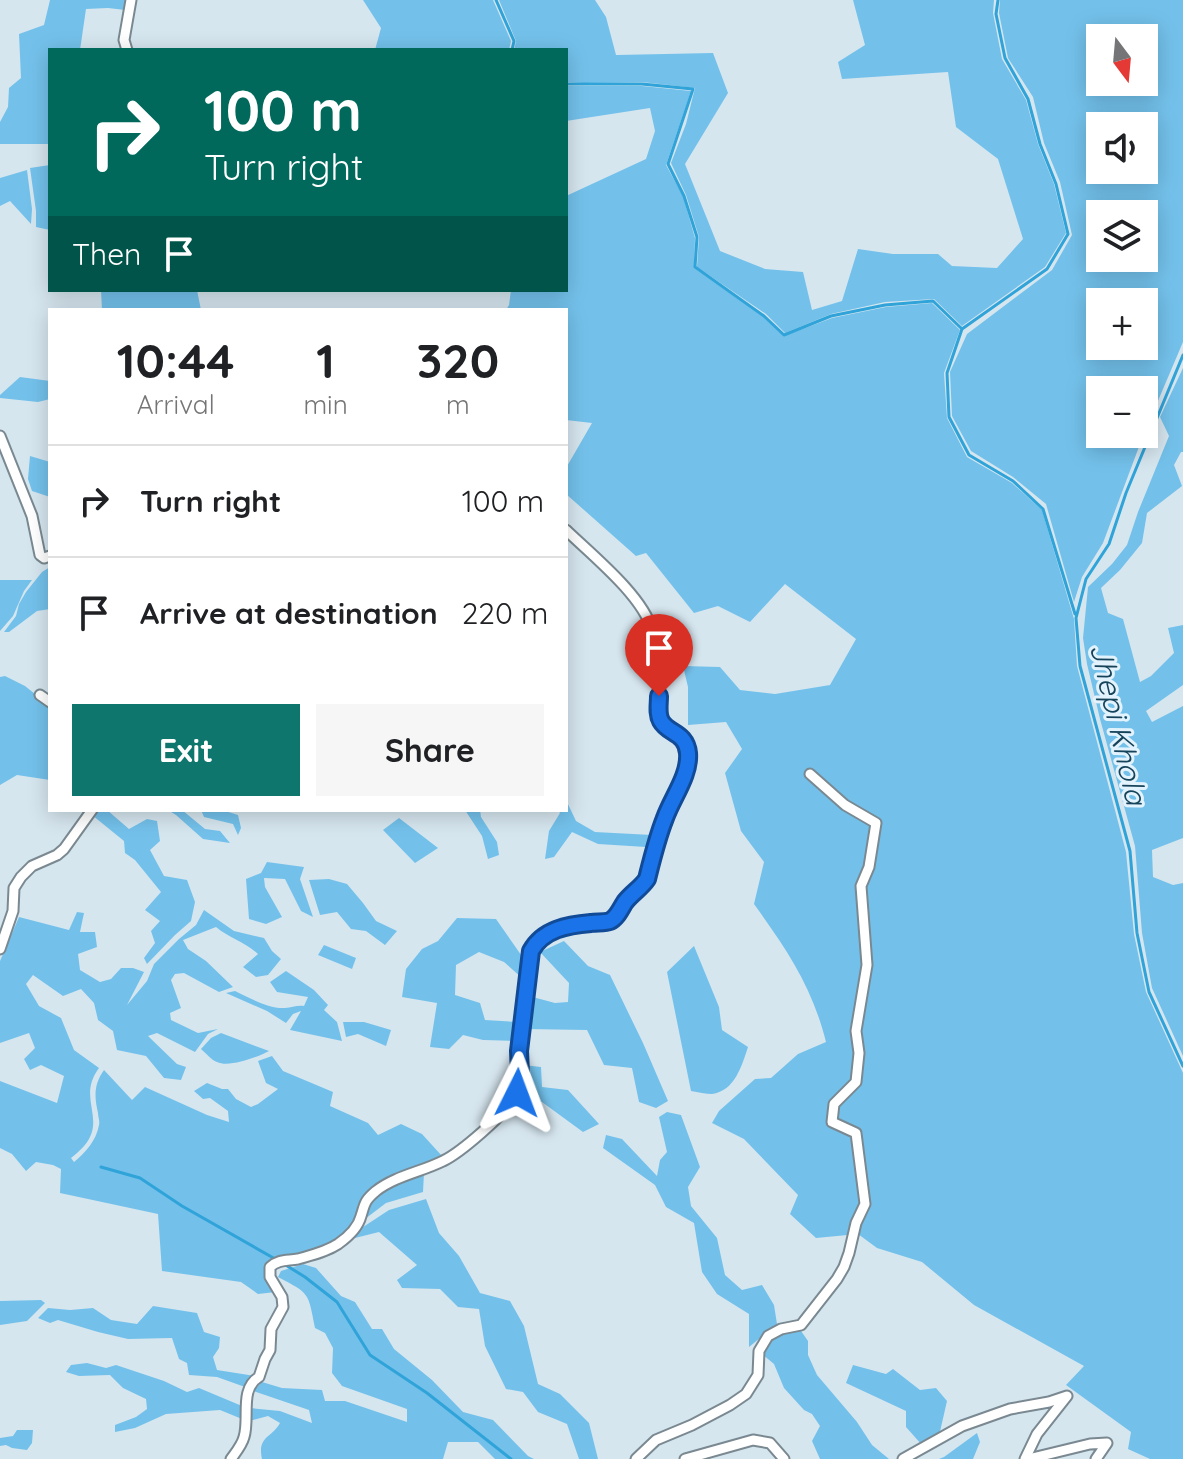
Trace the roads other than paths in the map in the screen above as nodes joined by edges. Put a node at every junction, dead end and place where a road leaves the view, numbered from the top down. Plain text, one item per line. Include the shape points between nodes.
1 (131, 0) edge
2 (126, 48) edge
3 (0, 436) edge
4 (568, 532) edge
5 (48, 557) edge
6 (40, 695) dead end
7 (48, 701) edge
8 (810, 774) dead end
9 (91, 812) edge
10 (0, 949) edge
11 (231, 1459) edge
12 (636, 1459) edge
13 (685, 1459) edge
14 (784, 1459) edge
15 (903, 1459) edge
16 (1026, 1459) edge
17 (1096, 1459) edge

1 - 2 street
3 - 5 street via 32,516 40,555
4 - 11 street via 639,604 652,626 659,718 688,752 647,879 609,921 558,928 536,941 520,1074 511,1105 445,1160 376,1191 363,1204 354,1231 338,1244 270,1267 283,1307 271,1329 270,1350 259,1377 248,1387 246,1434
6 - 7 street
8 - 12 street via 845,805 876,823 861,886 867,965 856,1031 856,1082 834,1104 832,1122 856,1133 865,1204 837,1279 801,1325 768,1336 759,1351 758,1375 746,1394 656,1440
9 - 10 street via 64,849 21,877
13 - 14 street via 753,1440 770,1443
15 - 16 street via 962,1426 1067,1396 1037,1434
16 - 17 street via 1107,1443

